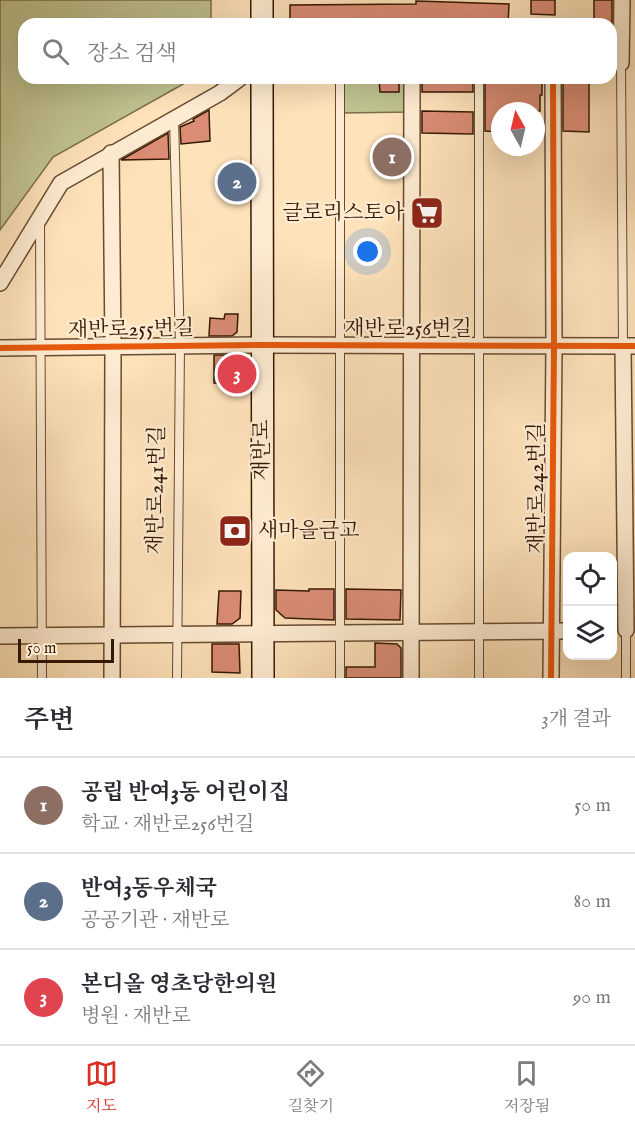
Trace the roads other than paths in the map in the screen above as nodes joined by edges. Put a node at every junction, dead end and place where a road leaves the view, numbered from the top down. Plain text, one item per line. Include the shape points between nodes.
1 (262, 0) edge
2 (622, 0) edge
3 (262, 18) edge
4 (622, 63) edge
5 (232, 84) edge
6 (262, 84) edge
7 (339, 84) edge
8 (412, 84) edge
9 (480, 84) edge
10 (553, 84) edge
11 (174, 119) junction
12 (111, 153) junction
13 (40, 216) junction
14 (0, 283) edge
15 (262, 345) junction
16 (340, 345) junction
17 (412, 345) junction
18 (180, 346) junction
19 (479, 346) junction
20 (554, 346) junction
21 (629, 346) edge
22 (41, 347) junction
23 (113, 347) junction
24 (0, 348) edge
25 (624, 630) edge
26 (560, 631) edge
27 (479, 632) junction
28 (340, 633) junction
29 (412, 633) junction
30 (263, 634) junction
31 (112, 635) junction
32 (177, 635) junction
33 (0, 636) edge
34 (42, 636) junction
35 (42, 678) edge
36 (112, 678) edge
37 (177, 678) edge
38 (263, 678) edge
39 (340, 678) edge
40 (411, 678) edge
41 (479, 678) edge
42 (552, 678) edge
43 (626, 678) edge

1 - 3 main road
2 - 4 street
4 - 21 lane
5 - 11 street
6 - 15 main road, 재반로
7 - 16 lane, 재반로256번길
8 - 17 street, 재반로256번길
9 - 19 lane, 재반로256번길
10 - 20 street
11 - 12 street
11 - 18 lane, 재반로255번길
12 - 13 street via 61,183
12 - 23 street, 재반로255번길
13 - 14 street
13 - 22 lane, 재반로255번길
15 - 16 street, 재반로256번길
15 - 18 street, 재반로255번길
15 - 30 main road, 재반로
16 - 17 street, 재반로256번길
16 - 28 lane
17 - 19 street, 재반로256번길
17 - 29 street
18 - 23 street, 재반로255번길
18 - 32 lane, 재반로241번길
19 - 20 street, 재반로256번길
19 - 27 lane
20 - 21 street, 재반로256번길
20 - 26 street, 재반로242번길
21 - 25 street
22 - 23 street, 재반로255번길
22 - 24 street, 재반로255번길
22 - 34 lane
23 - 31 street, 재반로241번길
25 - 43 lane
26 - 27 street
26 - 42 street, 재반로242번길
27 - 29 street
27 - 41 lane
28 - 29 street
28 - 30 street
28 - 39 lane
29 - 40 street
30 - 32 street
30 - 38 main road, 재반로
31 - 32 street
31 - 34 street
31 - 36 street, 재반로241번길
32 - 37 lane, 재반로241번길
33 - 34 street
34 - 35 lane

